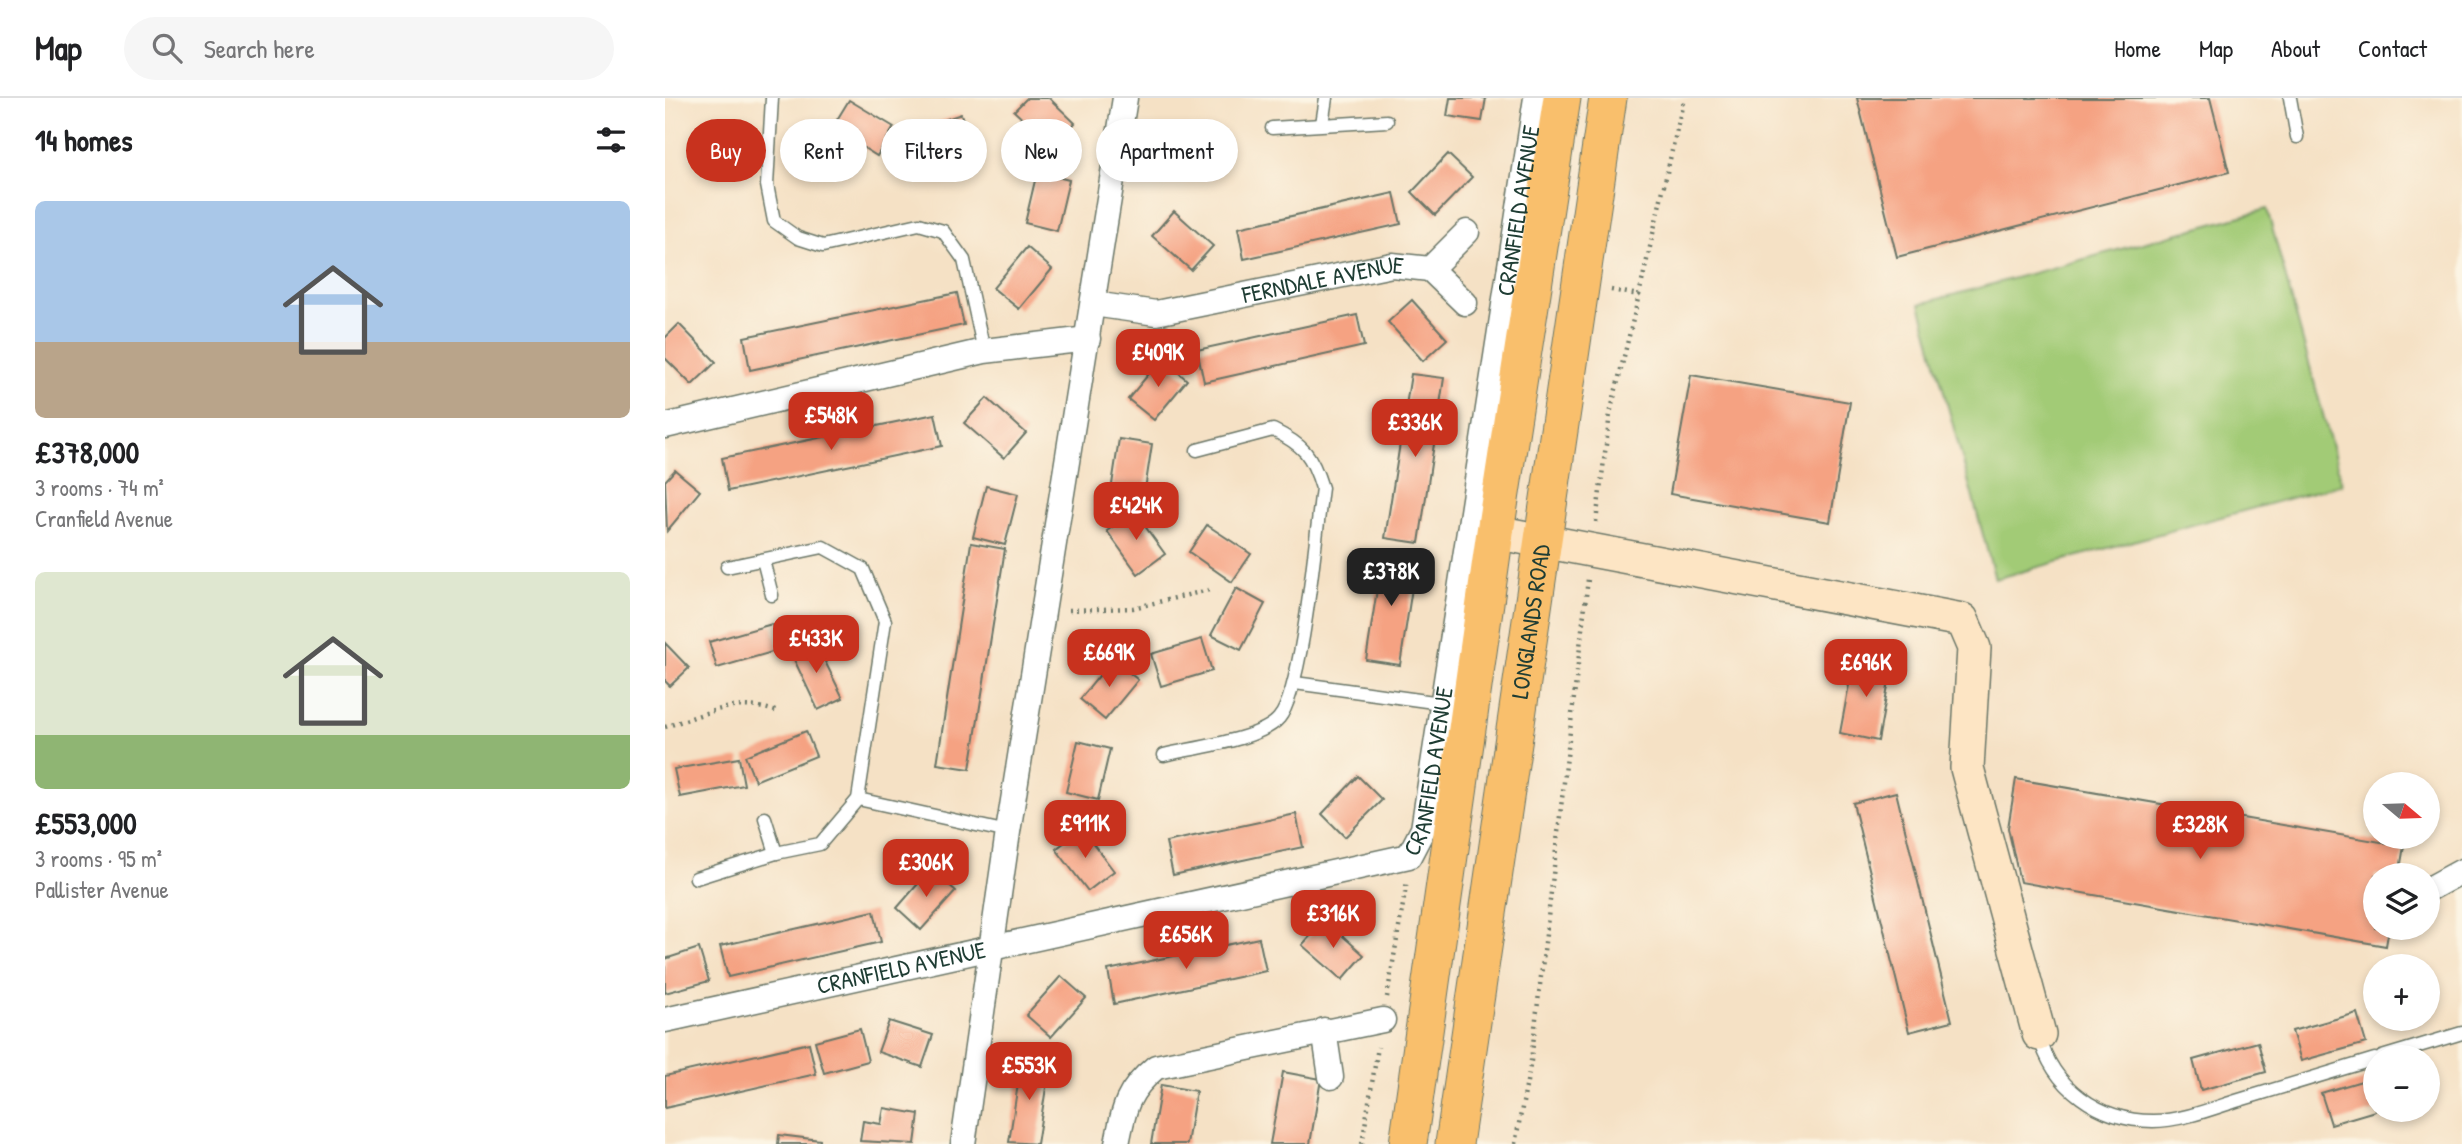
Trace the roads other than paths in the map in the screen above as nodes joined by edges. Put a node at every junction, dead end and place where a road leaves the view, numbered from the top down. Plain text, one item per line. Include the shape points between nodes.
1 (772, 98) edge
2 (1125, 98) edge
3 (1326, 98) edge
4 (1536, 98) edge
5 (1562, 98) edge
6 (1608, 98) edge
7 (2290, 98) edge
8 (1387, 121) dead end
9 (1322, 124) junction
10 (1272, 128) dead end
11 (2297, 137) dead end
12 (1467, 232) dead end
13 (1430, 270) junction
14 (1465, 303) dead end
15 (1093, 304) junction
16 (1088, 339) junction
17 (984, 351) junction
18 (665, 426) edge
19 (1196, 450) dead end
20 (1495, 532) junction
21 (1541, 541) junction
22 (763, 559) junction
23 (727, 568) dead end
24 (772, 596) dead end
25 (1295, 683) junction
26 (1441, 704) junction
27 (1164, 755) dead end
28 (858, 799) junction
29 (765, 818) dead end
30 (1008, 832) junction
31 (776, 853) junction
32 (2462, 871) edge
33 (696, 878) dead end
34 (2440, 883) edge
35 (993, 947) junction
36 (665, 1020) edge
37 (1383, 1020) dead end
38 (1324, 1030) junction
39 (2462, 1033) edge
40 (2039, 1034) joint
41 (2422, 1045) edge
42 (2363, 1063) edge
43 (1331, 1077) dead end
44 (963, 1144) edge
45 (1117, 1144) edge
46 (1408, 1144) edge
47 (1454, 1144) edge

1 - 17 lane via 767,185 774,222 798,238 824,246 919,224 943,231 964,260
2 - 15 street
3 - 9 lane
4 - 26 street, CRANFIELD AVENUE
5 - 20 main road, LONGLANDS ROAD
6 - 21 main road, LONGLANDS ROAD
7 - 11 lane
8 - 9 lane
9 - 10 lane
12 - 13 street, FERNDALE AVENUE
13 - 14 street, FERNDALE AVENUE
13 - 15 street, FERNDALE AVENUE via 1392,265 1156,313
15 - 16 street
16 - 17 street
16 - 30 street
17 - 18 street
19 - 25 lane via 1273,430 1297,442 1314,462 1322,488
20 - 21 street
20 - 46 main road, LONGLANDS ROAD
21 - 40 street via 1962,620 1975,648 1967,768
21 - 47 main road, LONGLANDS ROAD
22 - 23 lane
22 - 24 lane
22 - 28 lane via 823,547 863,569 885,621
25 - 26 lane
25 - 27 lane via 1280,718 1260,732
26 - 35 street, CRANFIELD AVENUE via 1423,829 1409,856
28 - 30 lane
28 - 31 lane via 820,844
29 - 31 lane
30 - 35 street
31 - 33 lane
32 - 34 street
35 - 36 street, CRANFIELD AVENUE
35 - 44 street
37 - 38 street
38 - 43 street
38 - 45 street via 1156,1067 1135,1084 1122,1115
39 - 41 lane
40 - 42 lane via 2056,1076 2080,1100 2111,1113 2153,1121 2200,1112

